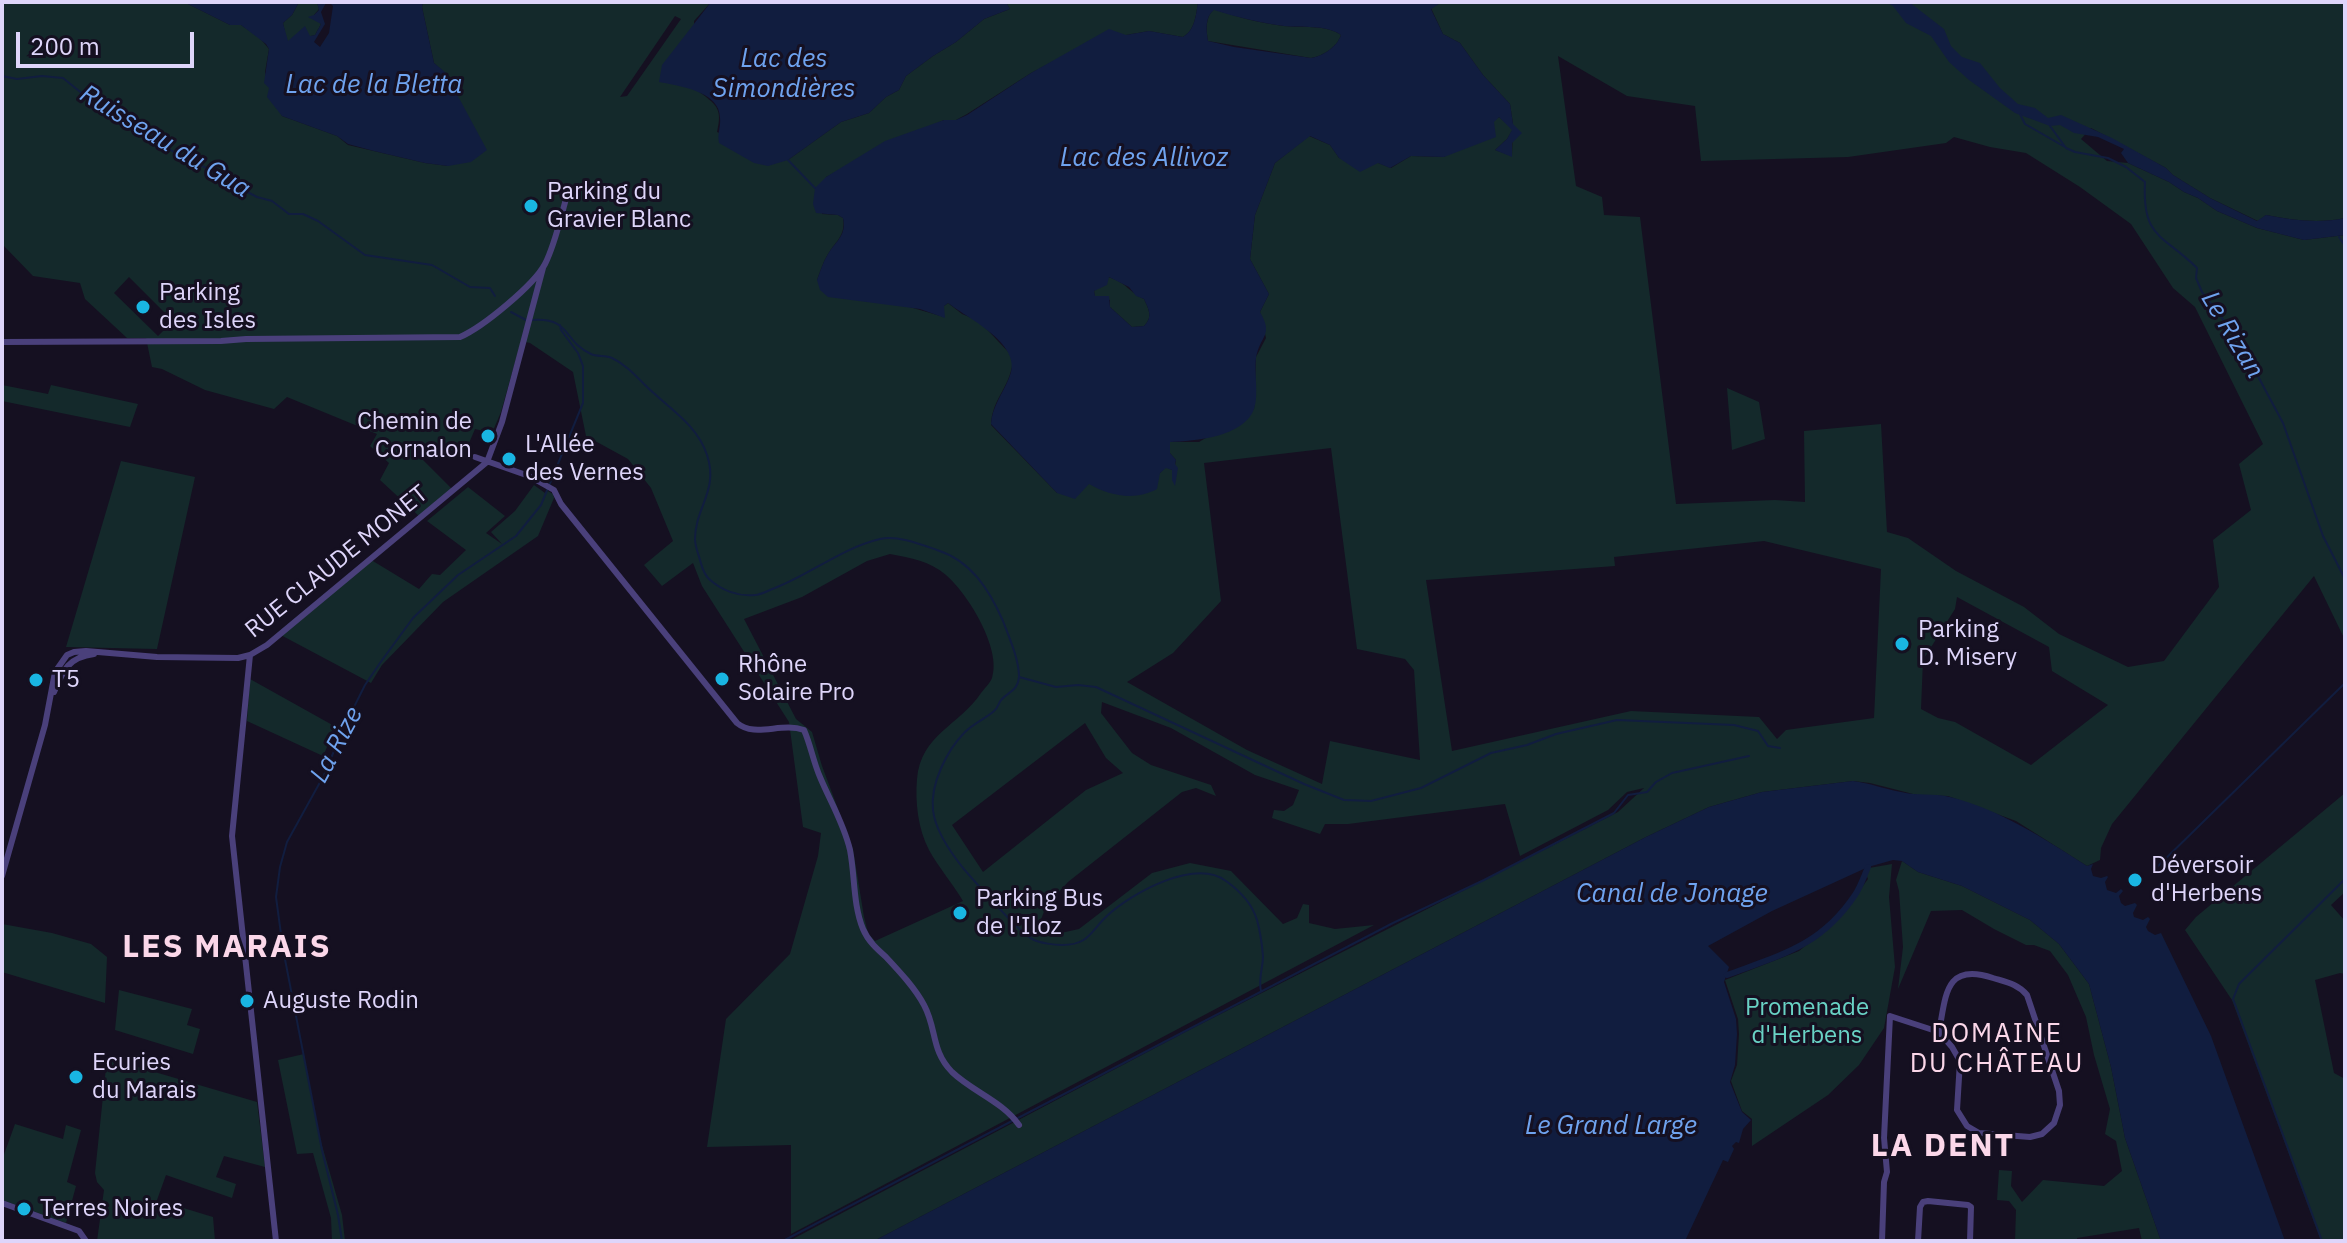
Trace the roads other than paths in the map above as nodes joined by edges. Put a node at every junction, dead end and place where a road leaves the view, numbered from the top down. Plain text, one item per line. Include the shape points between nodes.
1 (568, 192) dead end
2 (543, 268) junction
3 (2, 342) edge
4 (475, 457) dead end
5 (487, 462) junction
6 (250, 655) junction
7 (2, 876) edge
8 (1939, 1032) junction
9 (1019, 1125) dead end
10 (2, 1203) edge
11 (86, 1241) edge
12 (276, 1241) edge
13 (1882, 1241) edge
14 (1918, 1241) edge
15 (1970, 1241) edge

1 - 2 street
2 - 3 street via 460,337
2 - 5 street
4 - 5 street
5 - 6 street, RUE CLAUDE MONET
5 - 9 street via 554,490 744,729 804,730 850,849 863,931 923,1004 941,1060
6 - 7 street, RUE CLAUDE MONET via 103,653 71,660 51,699
6 - 12 street via 232,836
8 - 8 street via 1956,978 1978,972 2022,990 2059,1091 2054,1123 2030,1137 1979,1133 1967,1126 1957,1110 1960,1061
8 - 13 street via 1890,1016
10 - 11 street via 79,1231
14 - 15 street via 1920,1207 1928,1201 1971,1207

